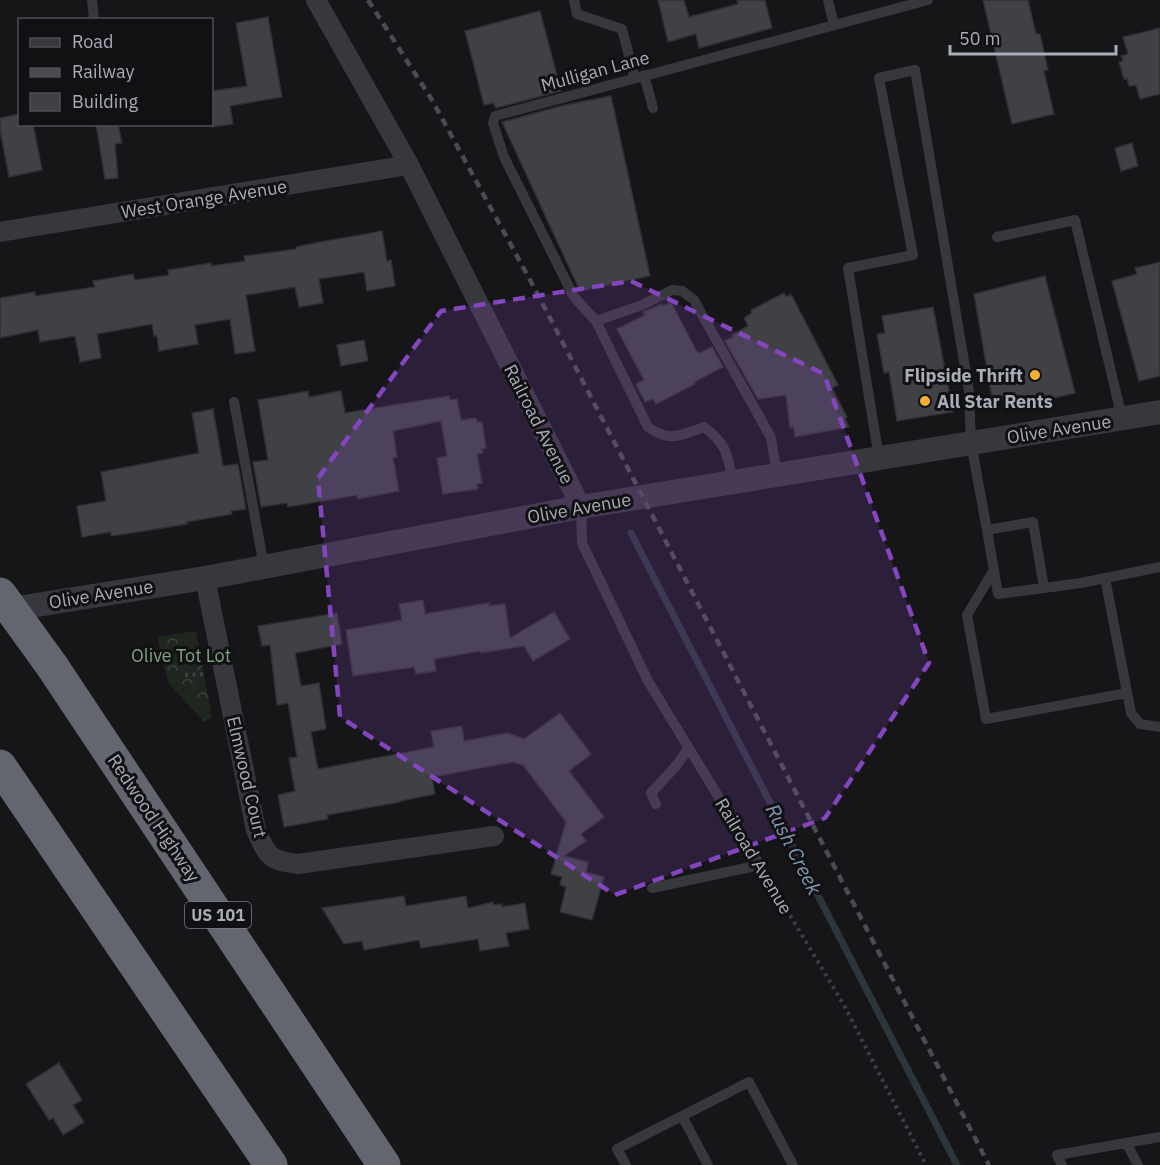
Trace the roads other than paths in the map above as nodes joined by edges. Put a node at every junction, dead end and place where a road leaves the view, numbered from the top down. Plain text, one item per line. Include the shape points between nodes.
1 (92, 0) edge
2 (316, 0) edge
3 (574, 0) edge
4 (828, 0) edge
5 (928, 0) edge
6 (94, 18) edge
7 (834, 25) junction
8 (640, 77) junction
9 (653, 108) dead end
10 (409, 165) junction
11 (0, 232) edge
12 (997, 237) dead end
13 (596, 321) junction
14 (234, 402) dead end
15 (1160, 412) edge
16 (1122, 418) junction
17 (971, 443) junction
18 (879, 458) junction
19 (777, 475) junction
20 (733, 482) junction
21 (581, 507) junction
22 (987, 530) junction
23 (264, 567) junction
24 (1160, 567) edge
25 (994, 570) junction
26 (205, 578) junction
27 (1105, 578) junction
28 (1044, 588) junction
29 (0, 594) edge
30 (0, 611) edge
31 (1127, 693) junction
32 (1160, 727) edge
33 (688, 749) junction
34 (0, 766) edge
35 (656, 804) dead end
36 (494, 836) dead end
37 (652, 888) dead end
38 (682, 1116) junction
39 (1160, 1137) edge
40 (1127, 1144) junction
41 (271, 1165) edge
42 (384, 1165) edge
43 (626, 1165) edge
44 (708, 1165) edge
45 (793, 1165) edge
46 (1062, 1165) edge
47 (1138, 1165) edge

1 - 6 lane
2 - 10 street, Railroad Avenue
3 - 8 lane via 578,14 622,29
4 - 7 lane
5 - 7 lane, Mulligan Lane
7 - 8 lane, Mulligan Lane
8 - 9 lane
8 - 13 lane, Mulligan Lane via 500,114 493,123 504,157 574,297
10 - 11 street, West Orange Avenue
10 - 21 street, Railroad Avenue
12 - 16 lane via 1075,219
13 - 19 lane via 672,290 682,291 694,300 768,431
13 - 20 lane via 648,427 674,438 704,427 726,449
14 - 23 lane
15 - 16 street, Olive Avenue
16 - 17 street, Olive Avenue
17 - 18 street, Olive Avenue
17 - 18 lane via 969,391 915,70 879,78 913,255 848,268
17 - 22 lane
18 - 19 street, Olive Avenue
19 - 20 street, Olive Avenue
20 - 21 street, Olive Avenue
21 - 23 street, Olive Avenue
21 - 33 lane, Railroad Avenue via 582,543 648,681
22 - 25 lane
22 - 28 lane via 1033,522
23 - 26 street, Olive Avenue
24 - 27 lane
25 - 28 lane via 998,594
25 - 31 lane via 967,615 986,719
26 - 30 street, Olive Avenue
26 - 36 street, Elmwood Court via 256,831 266,853 279,862 298,864
27 - 28 lane
27 - 31 lane
29 - 42 highway, Redwood Highway / US 101, bridge
31 - 32 lane via 1131,712 1140,724
33 - 35 lane via 651,793
33 - 37 lane, Railroad Avenue via 760,865
34 - 41 highway
38 - 43 lane via 617,1149
38 - 44 lane
38 - 45 lane via 749,1082
39 - 40 lane
40 - 46 lane via 1057,1155
40 - 47 lane

